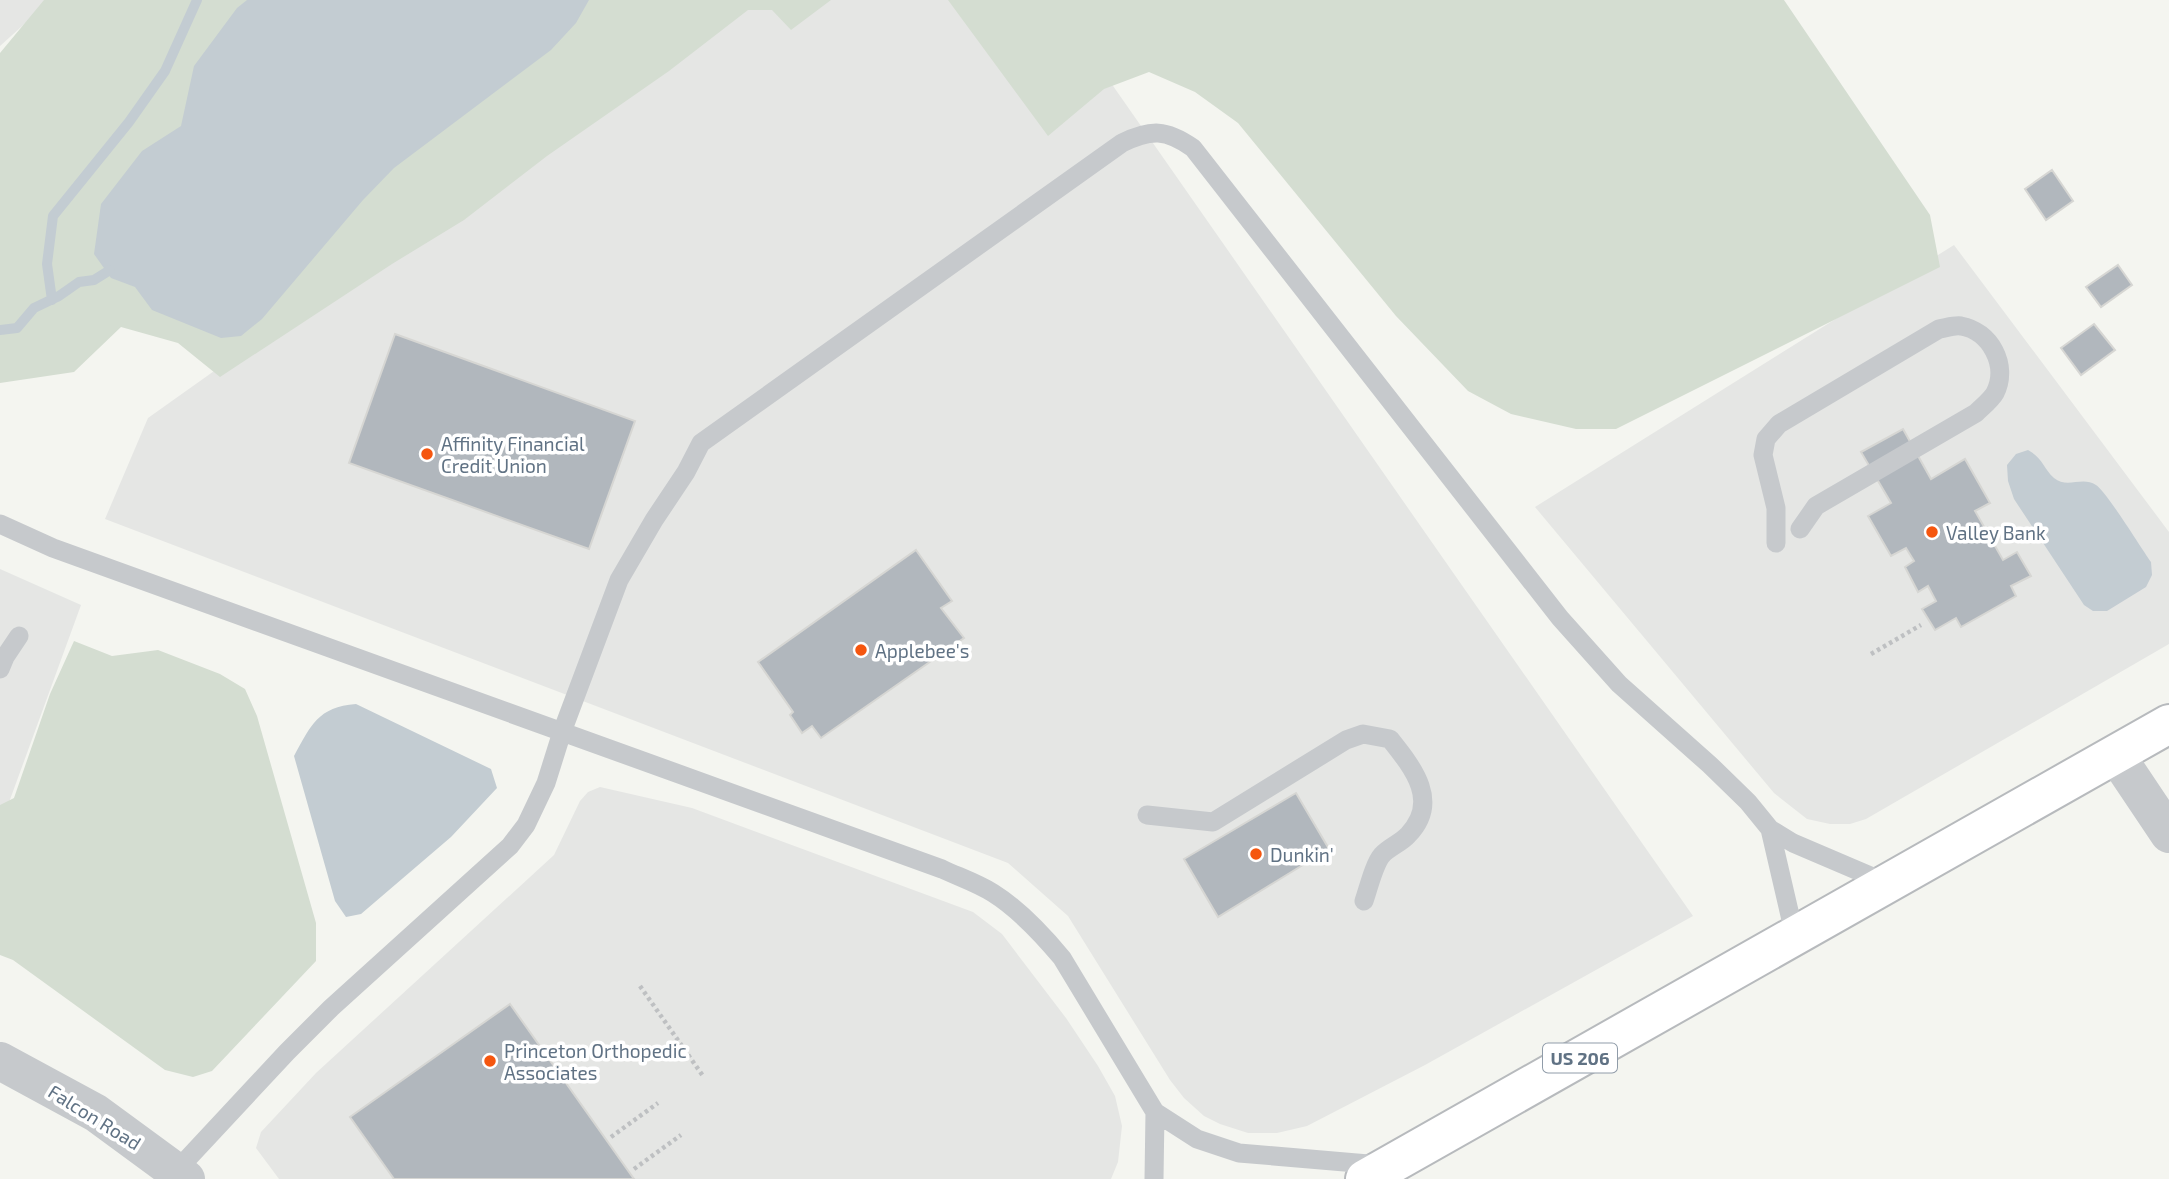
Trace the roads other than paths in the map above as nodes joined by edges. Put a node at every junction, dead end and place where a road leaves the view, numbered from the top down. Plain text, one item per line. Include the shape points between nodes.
1 (0, 524) edge
2 (1800, 529) dead end
3 (1776, 543) dead end
4 (9, 638) edge
5 (0, 645) edge
6 (0, 669) edge
7 (2169, 724) edge
8 (562, 733) junction
9 (2116, 755) junction
10 (1147, 815) dead end
11 (1770, 829) junction
12 (2169, 834) edge
13 (1889, 884) junction
14 (1364, 901) dead end
15 (1795, 937) junction
16 (0, 1061) edge
17 (1154, 1112) junction
18 (1377, 1172) edge
19 (182, 1175) edge
20 (1154, 1179) edge

1 - 8 lane via 53,548
2 - 3 lane via 1816,506 1976,413 1995,394 2000,374 1997,353 1981,333 1959,325 1939,329 1779,424 1766,439 1763,455 1776,508
4 - 5 lane
4 - 6 lane
7 - 9 highway, US 206
8 - 11 lane via 620,580 701,443 1122,143 1156,132 1175,136 1193,148 1560,618 1619,684 1748,802
8 - 17 lane via 942,869 991,892 1018,912 1062,958
8 - 19 lane via 546,783 510,846 286,1052
9 - 12 street
9 - 13 highway, US 206
10 - 14 lane via 1213,822 1346,740 1363,734 1390,739 1419,781 1422,817 1406,838 1381,856
11 - 13 lane
11 - 15 lane
13 - 15 highway, US 206
15 - 18 highway, US 206
16 - 19 street, Falcon Road via 96,1113
17 - 18 lane via 1197,1139 1239,1153
17 - 20 lane

